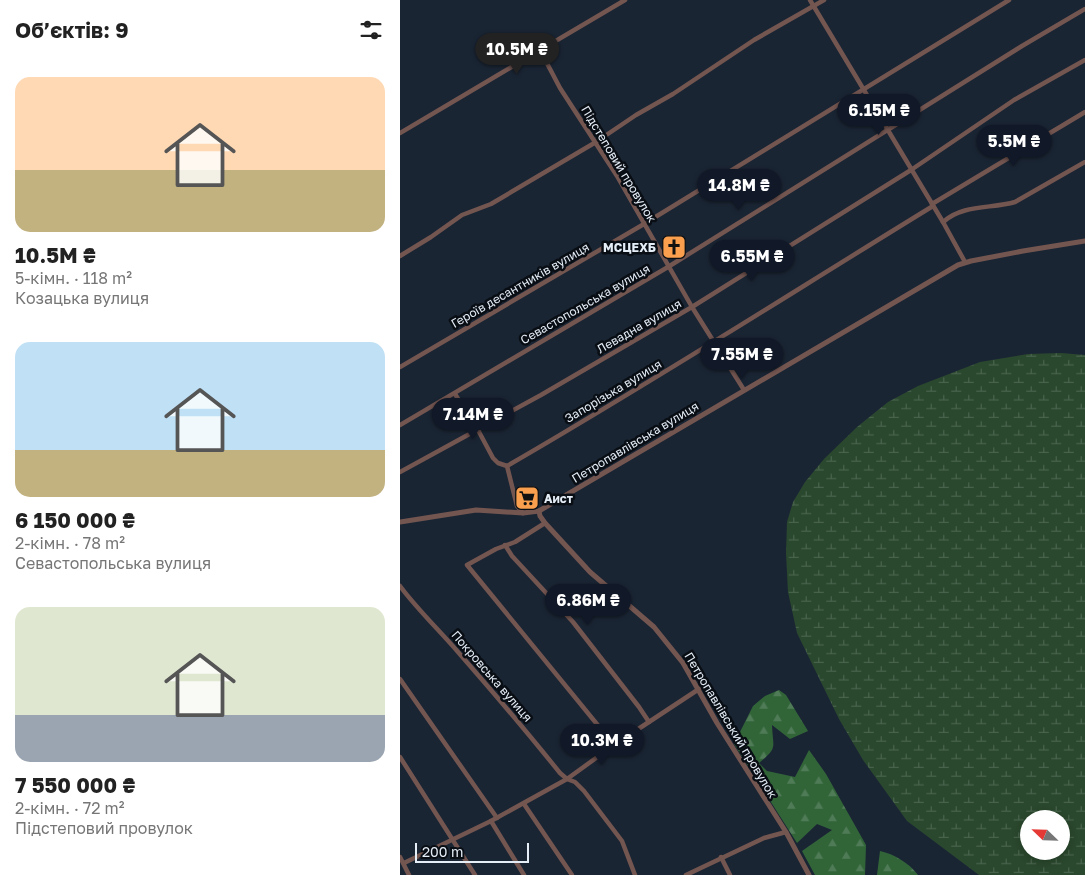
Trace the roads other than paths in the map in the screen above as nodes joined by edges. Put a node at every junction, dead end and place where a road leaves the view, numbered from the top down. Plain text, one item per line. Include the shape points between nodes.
1 (625, 0) edge
2 (810, 0) edge
3 (824, 0) edge
4 (1008, 0) edge
5 (814, 6) junction
6 (1085, 9) edge
7 (540, 50) junction
8 (1085, 60) edge
9 (863, 89) junction
10 (1085, 112) edge
11 (887, 131) junction
12 (400, 133) edge
13 (596, 142) junction
14 (1085, 162) edge
15 (911, 170) junction
16 (933, 205) junction
17 (943, 222) junction
18 (644, 224) junction
19 (1085, 241) edge
20 (400, 256) edge
21 (965, 262) junction
22 (668, 267) junction
23 (692, 307) junction
24 (715, 342) junction
25 (400, 367) edge
26 (744, 390) junction
27 (455, 394) junction
28 (400, 425) edge
29 (478, 430) junction
30 (506, 466) junction
31 (400, 472) edge
32 (539, 511) junction
33 (523, 513) junction
34 (400, 522) edge
35 (544, 523) junction
36 (504, 545) junction
37 (400, 586) edge
38 (400, 679) edge
39 (699, 689) junction
40 (648, 722) junction
41 (614, 745) junction
42 (400, 757) edge
43 (567, 779) junction
44 (524, 804) junction
45 (496, 818) junction
46 (491, 821) junction
47 (786, 832) junction
48 (453, 840) junction
49 (400, 857) edge
50 (722, 857) junction
51 (404, 863) junction
52 (409, 875) edge
53 (475, 875) edge
54 (524, 875) edge
55 (572, 875) edge
56 (635, 875) edge
57 (686, 875) edge
58 (730, 875) edge
59 (809, 875) edge

1 - 7 street
2 - 5 street
3 - 5 street
4 - 9 street, Героїв десантників вулиця
5 - 9 street
5 - 13 street via 754,40
6 - 11 street, Севастопольська вулиця
7 - 12 street
7 - 13 street, Підстеповий провулок via 560,88
8 - 15 street, Левадна вулиця via 1014,100
9 - 11 street
9 - 18 street, Героїв десантників вулиця
10 - 16 street, Запорізька вулиця
11 - 15 street
11 - 22 street, Севастопольська вулиця
13 - 18 street, Підстеповий провулок
13 - 20 street via 491,204 462,215
14 - 17 street via 1015,202 975,207 952,215
15 - 16 street
15 - 23 street, Левадна вулиця
16 - 17 street
16 - 24 street, Запорізька вулиця
17 - 21 street
18 - 22 street, Підстеповий провулок
18 - 25 street, Героїв десантників вулиця
19 - 21 street, Петропавлівська вулиця
21 - 26 street, Петропавлівська вулиця
22 - 23 street, Підстеповий провулок
22 - 27 street, Севастопольська вулиця
23 - 24 street, Підстеповий провулок
23 - 29 street, Левадна вулиця
24 - 26 street, Підстеповий провулок
24 - 30 street, Запорізька вулиця
26 - 32 street, Петропавлівська вулиця
27 - 28 street, Севастопольська вулиця
27 - 29 street
29 - 30 street via 493,458
29 - 31 street, Левадна вулиця
30 - 33 street via 517,506
32 - 33 street, Петропавлівська вулиця
32 - 35 street, Петропавлівський провулок
33 - 34 street, Петропавлівська вулиця via 476,510
35 - 36 street via 515,542
35 - 39 street, Петропавлівський провулок via 590,572 654,627
36 - 40 street via 573,622
36 - 41 street via 467,565
37 - 43 street, Покровська вулиця
38 - 45 street
39 - 40 street
39 - 47 street, Петропавлівський провулок via 716,723
40 - 41 street
41 - 43 street
42 - 48 street
43 - 44 street
43 - 56 street, Покровська вулиця via 584,791 622,841
44 - 45 street
44 - 55 street
45 - 46 street
46 - 48 street
46 - 54 street
47 - 50 street
47 - 59 street, Петропавлівський провулок
48 - 51 street
48 - 53 street
49 - 51 street
50 - 57 street
50 - 58 street
51 - 52 street

